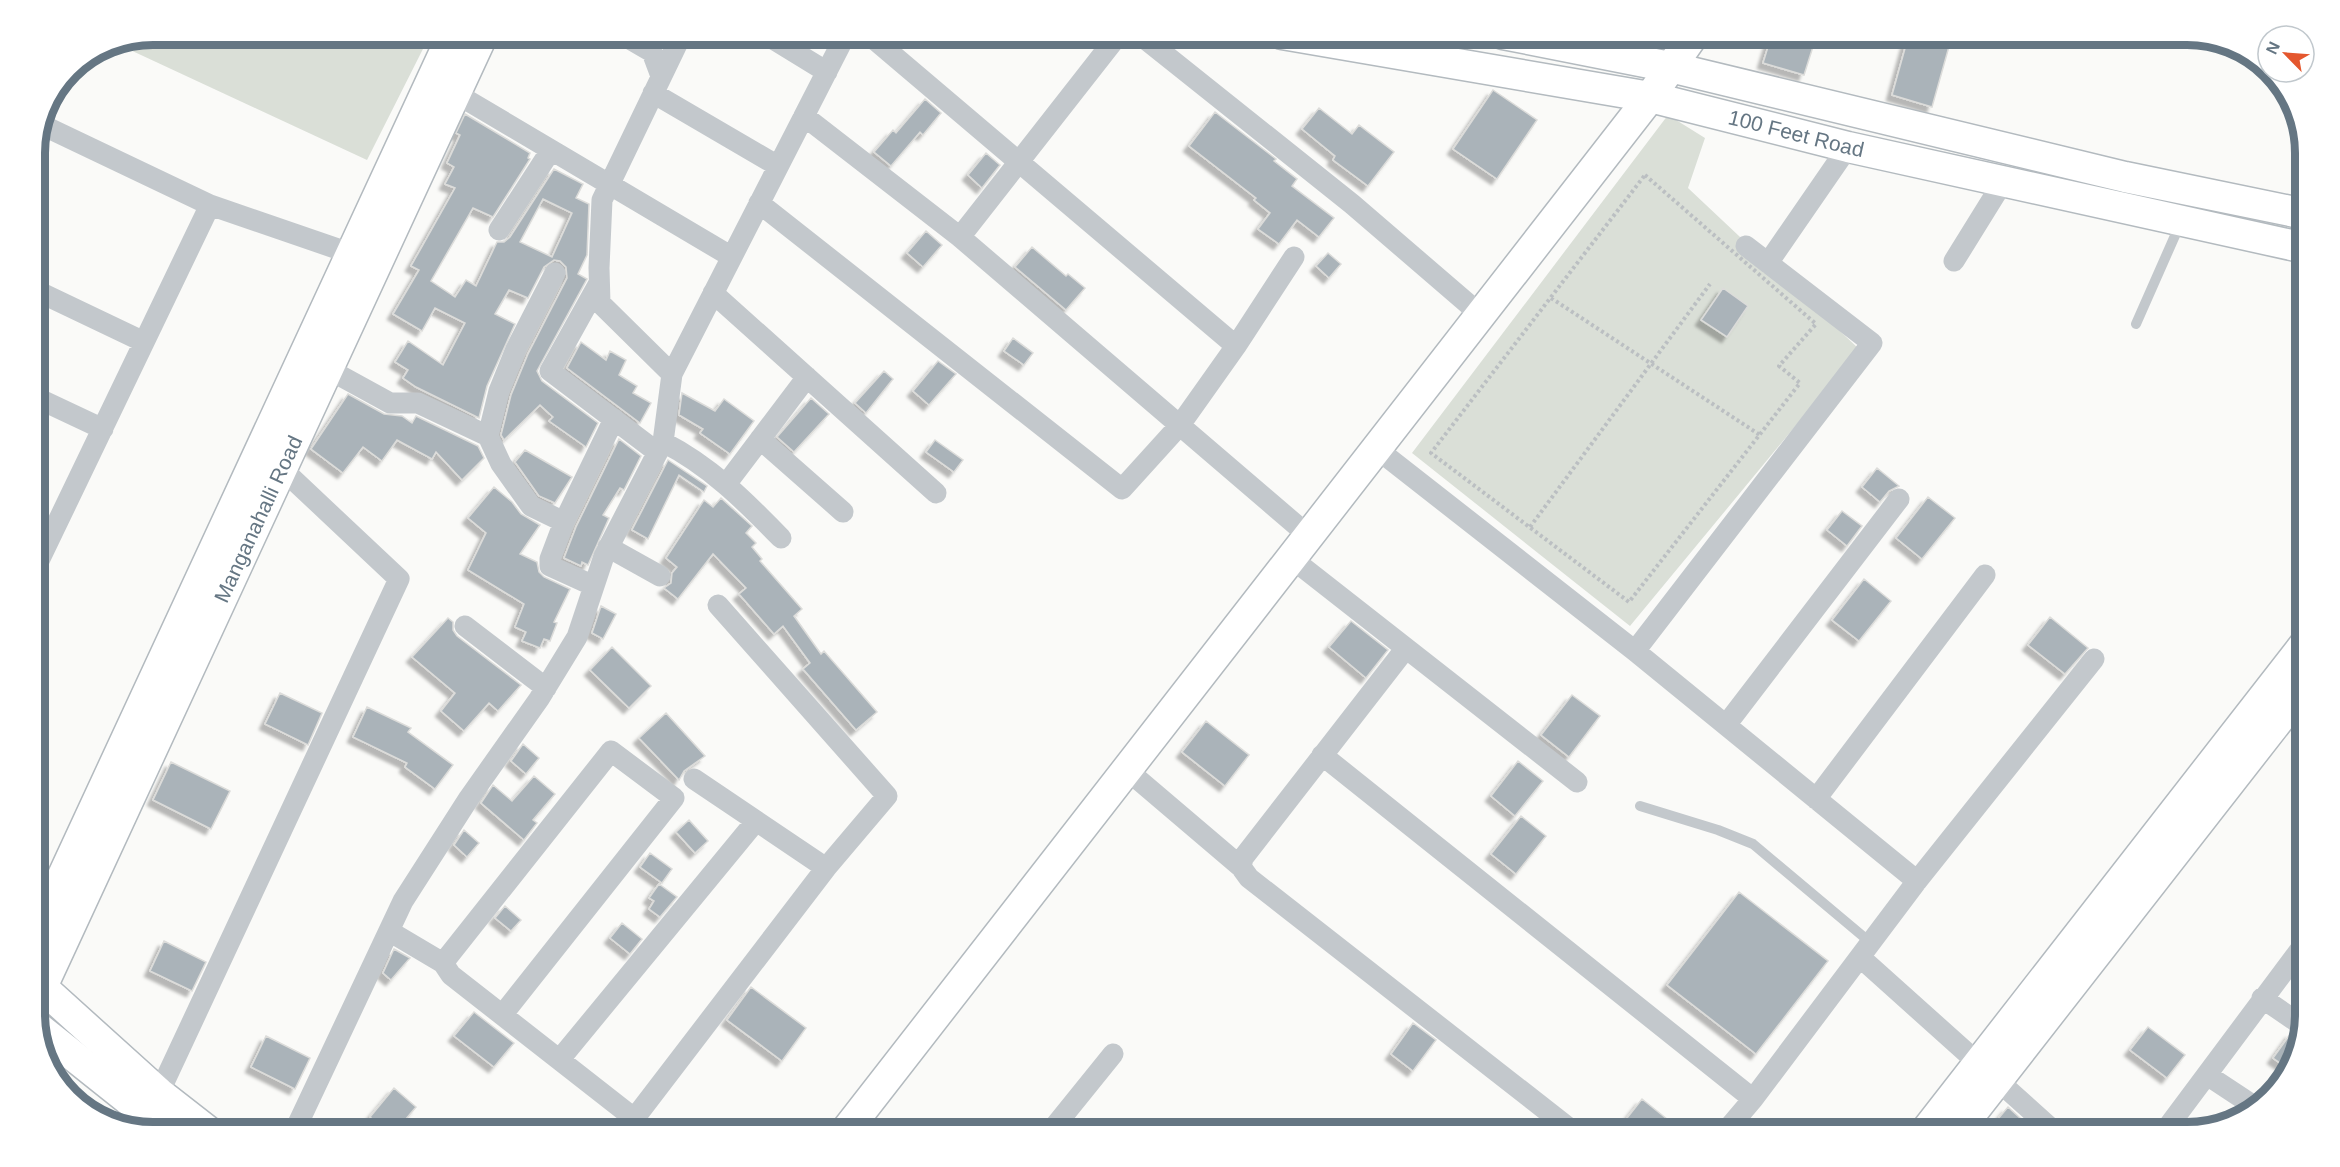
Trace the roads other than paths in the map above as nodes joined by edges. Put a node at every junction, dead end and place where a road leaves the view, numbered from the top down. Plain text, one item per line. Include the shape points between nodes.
1 (449, 45) edge
2 (478, 45) edge
3 (640, 45) edge
4 (677, 45) edge
5 (783, 45) edge
6 (840, 45) edge
7 (881, 45) edge
8 (1110, 45) edge
9 (1153, 45) edge
10 (1346, 45) edge
11 (1559, 45) edge
12 (1686, 45) edge
13 (1670, 67) junction
14 (826, 72) junction
15 (657, 85) junction
16 (456, 93) junction
17 (1650, 97) junction
18 (804, 116) junction
19 (48, 128) edge
20 (1848, 147) junction
21 (551, 150) junction
22 (1018, 164) junction
23 (778, 166) junction
24 (2002, 182) junction
25 (609, 184) junction
26 (759, 203) junction
27 (210, 205) junction
28 (2295, 212) edge
29 (2182, 220) junction
30 (500, 230) dead end
31 (960, 237) junction
32 (1746, 246) dead end
33 (2295, 246) edge
34 (732, 256) junction
35 (1294, 257) dead end
36 (364, 258) junction
37 (1954, 261) dead end
38 (1768, 263) junction
39 (555, 273) dead end
40 (600, 282) junction
41 (713, 293) junction
42 (45, 295) edge
43 (1481, 315) junction
44 (2136, 324) dead end
45 (144, 342) junction
46 (1236, 346) junction
47 (328, 369) junction
48 (672, 374) junction
49 (807, 376) junction
50 (45, 402) edge
51 (614, 419) junction
52 (1180, 425) junction
53 (103, 429) junction
54 (488, 436) junction
55 (760, 439) junction
56 (660, 447) junction
57 (1377, 448) junction
58 (281, 468) junction
59 (727, 483) junction
60 (936, 493) dead end
61 (1899, 499) dead end
62 (843, 512) dead end
63 (564, 522) junction
64 (781, 538) dead end
65 (608, 547) junction
66 (1300, 547) junction
67 (45, 548) edge
68 (660, 576) dead end
69 (1985, 576) dead end
70 (594, 586) junction
71 (718, 605) dead end
72 (465, 626) dead end
73 (1406, 648) junction
74 (1635, 651) junction
75 (2295, 657) edge
76 (2094, 659) dead end
77 (546, 688) junction
78 (2295, 698) edge
79 (1725, 724) junction
80 (1322, 755) junction
81 (1127, 770) junction
82 (694, 778) dead end
83 (1577, 782) dead end
84 (1816, 798) junction
85 (1640, 806) dead end
86 (756, 821) junction
87 (1241, 867) junction
88 (826, 868) junction
89 (1917, 881) junction
90 (45, 915) edge
91 (389, 931) junction
92 (1866, 950) junction
93 (2295, 957) edge
94 (443, 963) junction
95 (45, 973) edge
96 (2262, 998) junction
97 (45, 999) edge
98 (503, 1014) junction
99 (2295, 1020) edge
100 (47, 1034) edge
101 (1113, 1054) dead end
102 (560, 1059) junction
103 (1988, 1071) junction
104 (2207, 1075) junction
105 (1753, 1100) junction
106 (2249, 1103) edge
107 (156, 1119) edge
108 (299, 1122) edge
109 (625, 1122) edge
110 (632, 1122) edge
111 (853, 1122) edge
112 (1058, 1122) edge
113 (1561, 1122) edge
114 (1734, 1122) edge
115 (1935, 1122) edge
116 (1962, 1122) edge
117 (2044, 1122) edge
118 (2172, 1122) edge

1 - 36 street, Manganahalli Road
2 - 16 street, Manganahalli Road
3 - 15 street via 652,52
4 - 15 street
5 - 14 street
6 - 14 street
7 - 22 street
8 - 22 street
9 - 43 street via 1352,204
10 - 17 street, 100 Feet Road
11 - 13 street, 100 Feet Road
12 - 13 street
13 - 17 street
13 - 28 street, 100 Feet Road via 2125,177
14 - 18 street
15 - 23 street
15 - 25 street
16 - 21 street
16 - 36 street, Manganahalli Road
17 - 20 street, 100 Feet Road
17 - 43 street
18 - 23 street
18 - 31 street
19 - 27 street
20 - 24 street, 100 Feet Road
20 - 38 street
21 - 25 street
21 - 30 street
22 - 31 street
22 - 46 street
23 - 26 street
24 - 29 street, 100 Feet Road
24 - 37 street
25 - 34 street
25 - 40 street via 602,200
26 - 34 street
26 - 52 street via 1122,489
27 - 36 street
27 - 45 street
29 - 33 street, 100 Feet Road
29 - 44 lane
31 - 52 street
32 - 38 street
34 - 41 street
35 - 46 street
36 - 47 street, Manganahalli Road
36 - 90 street, Manganahalli Road
38 - 74 street via 1872,343
39 - 54 street via 507,370
40 - 48 street via 600,303
40 - 51 street via 550,372
41 - 48 street
41 - 49 street
42 - 45 street
43 - 57 street
45 - 53 street
46 - 52 street
47 - 54 street via 390,403 418,403
47 - 58 street, Manganahalli Road
48 - 56 street
49 - 55 street
49 - 60 street
50 - 53 street
51 - 56 street
51 - 63 street
52 - 66 street
53 - 67 street
54 - 63 street via 501,464 531,506
55 - 59 street
55 - 62 street
56 - 59 street via 694,457
56 - 65 street
57 - 66 street
57 - 74 street
58 - 95 street, Manganahalli Road
58 - 107 street via 399,579
59 - 64 street
61 - 79 street
63 - 70 street via 550,566
65 - 68 street
65 - 70 street
66 - 73 street
66 - 81 street
69 - 84 street
70 - 77 street via 577,637
71 - 88 street via 887,796
72 - 77 street
73 - 80 street
73 - 83 street
74 - 79 street
75 - 103 street
76 - 89 street
77 - 91 street via 469,798 403,901
78 - 103 street
79 - 84 street
80 - 87 street via 1243,858
80 - 105 street
81 - 87 street
81 - 111 street
82 - 86 street
84 - 89 street
85 - 92 lane via 1753,844
86 - 88 street
86 - 102 street
87 - 113 street via 1248,878
88 - 110 street
89 - 92 street
91 - 94 street
91 - 108 street
92 - 103 street
92 - 105 street
93 - 96 street
94 - 98 street via 450,975
94 - 98 street via 611,751 674,798
96 - 99 street
96 - 104 street
97 - 107 street
98 - 102 street
100 - 107 street
101 - 112 street
102 - 109 street
103 - 115 street
103 - 116 street
103 - 117 street
104 - 106 street
104 - 118 street
105 - 114 street

